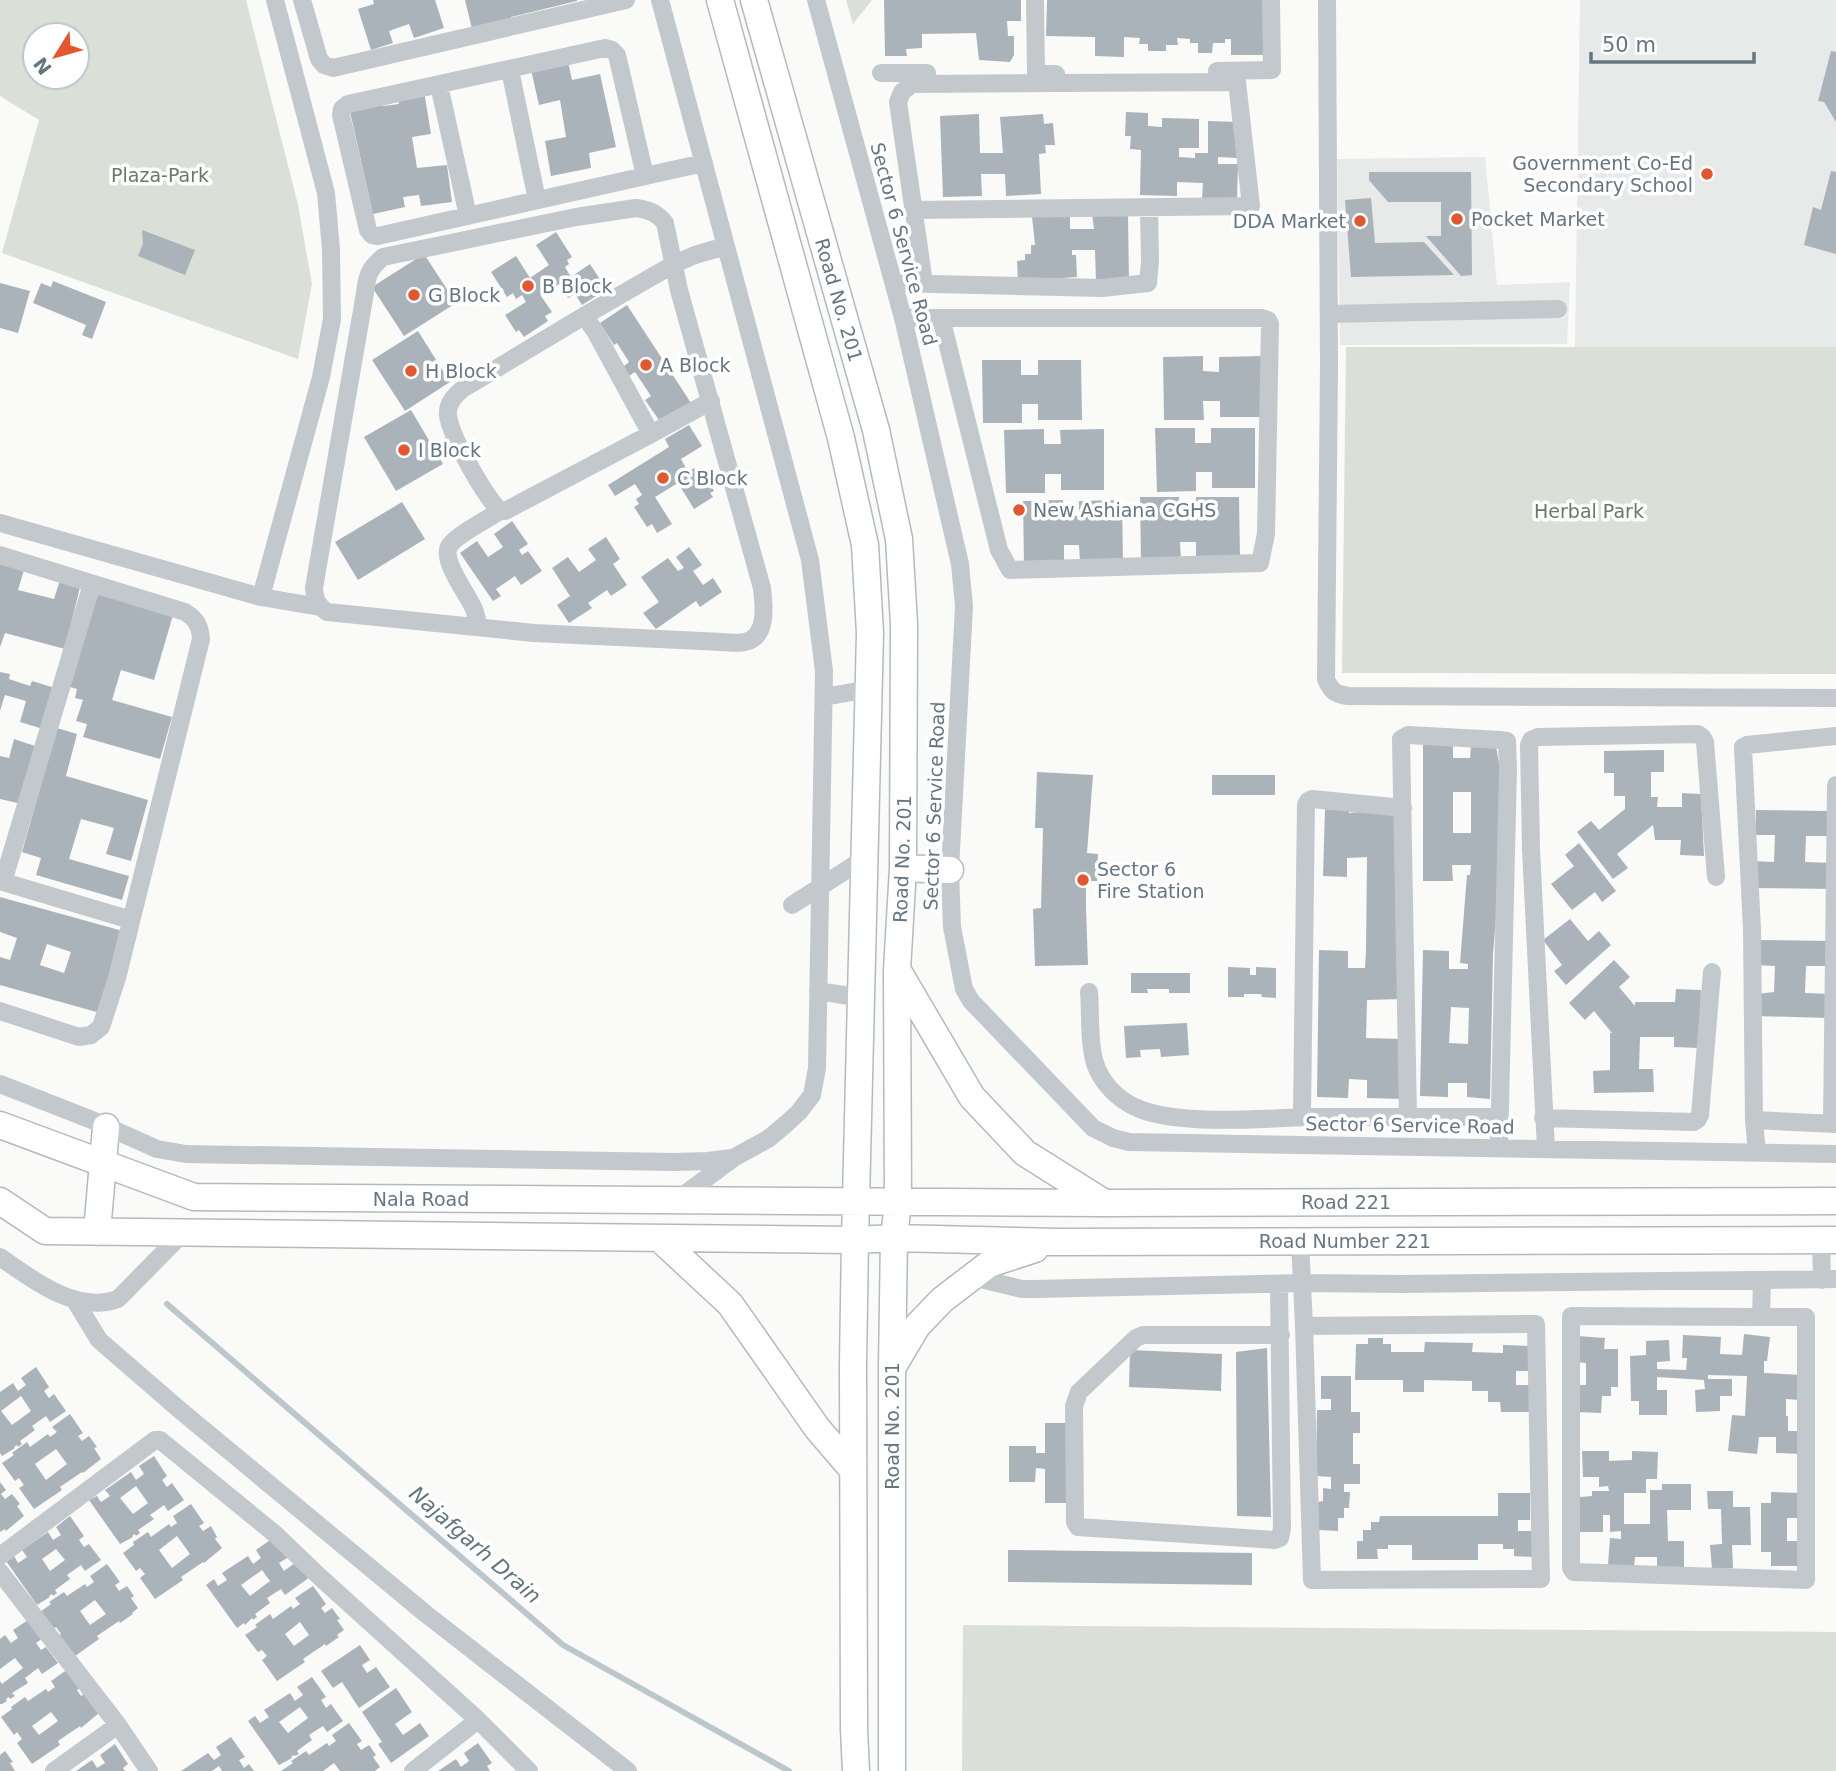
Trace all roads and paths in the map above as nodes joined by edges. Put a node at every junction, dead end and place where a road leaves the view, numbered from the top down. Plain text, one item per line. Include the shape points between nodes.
1 (275, 0) edge
2 (302, 0) edge
3 (626, 0) edge
4 (660, 0) edge
5 (720, 0) edge
6 (754, 0) edge
7 (817, 0) edge
8 (1035, 0) edge
9 (1271, 0) edge
10 (1327, 0) edge
11 (597, 3) edge
12 (510, 69) junction
13 (881, 73) dead end
14 (1036, 74) junction
15 (439, 85) junction
16 (704, 163) junction
17 (645, 176) junction
18 (537, 200) junction
19 (1149, 208) junction
20 (914, 210) junction
21 (468, 216) junction
22 (726, 246) junction
23 (674, 264) junction
24 (894, 283) junction
25 (924, 283) junction
26 (1558, 309) dead end
27 (1329, 314) junction
28 (584, 316) junction
29 (904, 318) junction
30 (940, 318) junction
31 (711, 401) junction
32 (651, 435) junction
33 (500, 511) junction
34 (0, 523) edge
35 (0, 555) edge
36 (92, 584) junction
37 (261, 597) junction
38 (320, 607) junction
39 (478, 626) junction
40 (869, 689) junction
41 (824, 697) junction
42 (1836, 698) edge
43 (1836, 736) edge
44 (1836, 785) edge
45 (1403, 808) junction
46 (865, 858) junction
47 (903, 868) junction
48 (950, 870) junction
49 (1716, 877) dead end
50 (1, 881) edge
51 (820, 885) junction
52 (792, 905) dead end
53 (131, 920) junction
54 (897, 970) junction
55 (1712, 972) dead end
56 (818, 992) junction
57 (1090, 992) dead end
58 (862, 998) junction
59 (0, 1011) edge
60 (0, 1084) edge
61 (1307, 1117) junction
62 (1408, 1117) junction
63 (1499, 1117) junction
64 (1543, 1118) junction
65 (1754, 1120) junction
66 (1834, 1124) edge
67 (0, 1125) edge
68 (106, 1127) junction
69 (1499, 1148) junction
70 (1546, 1149) junction
71 (1757, 1153) junction
72 (1836, 1154) edge
73 (735, 1157) junction
74 (102, 1163) junction
75 (676, 1200) junction
76 (0, 1201) edge
77 (1836, 1201) edge
78 (856, 1202) junction
79 (898, 1202) junction
80 (1104, 1203) junction
81 (97, 1232) junction
82 (183, 1233) junction
83 (659, 1238) junction
84 (894, 1238) junction
85 (855, 1240) junction
86 (1828, 1240) edge
87 (1300, 1241) junction
88 (1057, 1242) junction
89 (0, 1257) edge
90 (972, 1277) junction
91 (1762, 1280) junction
92 (1829, 1280) edge
93 (1303, 1283) junction
94 (1279, 1285) junction
95 (74, 1299) junction
96 (1761, 1317) junction
97 (1304, 1326) junction
98 (1280, 1335) junction
99 (892, 1368) junction
100 (853, 1471) junction
101 (0, 1556) edge
102 (0, 1572) edge
103 (478, 1720) junction
104 (118, 1725) junction
105 (54, 1771) edge
106 (149, 1771) edge
107 (412, 1771) edge
108 (529, 1771) edge
109 (628, 1771) edge
110 (856, 1771) edge
111 (892, 1771) edge

1 - 37 street via 326,193 332,319 321,377
2 - 11 street via 319,59 333,68
3 - 11 street
4 - 16 street
5 - 40 main road, Road No. 201 via 841,438 865,545
6 - 47 main road, Road No. 201 via 876,430 899,539 904,624
7 - 24 street, Sector 6 Service Road
8 - 14 street
9 - 14 street via 1272,70
10 - 27 street
12 - 15 street
12 - 17 street via 612,50 617,55
12 - 18 street
13 - 14 street
15 - 21 street
15 - 21 street via 348,104 341,115 372,234
16 - 17 street
16 - 22 street
17 - 18 street
18 - 21 street
19 - 20 street
19 - 20 street via 1251,206 1237,82 912,84 898,102
19 - 25 street via 1148,283 1102,288
20 - 25 street
22 - 23 street
22 - 41 street via 810,559
23 - 28 street
23 - 31 street
23 - 38 street via 665,223 650,210 636,208 424,248 383,257 373,265 367,276 314,588
24 - 25 street
24 - 29 street, Sector 6 Service Road
26 - 27 street
27 - 42 street via 1326,679 1337,694
28 - 32 street
28 - 33 street via 464,388 450,402 451,429
29 - 30 street
29 - 48 street, Sector 6 Service Road via 963,588
30 - 30 street via 1268,320 1266,534 1260,563 1010,570 999,550
31 - 32 street
31 - 39 street via 762,588 763,615 757,635 746,642 722,642
32 - 33 street
33 - 39 street via 455,541 446,554 473,606
34 - 37 street
35 - 36 street
36 - 50 street
36 - 53 street via 185,612 200,628 201,639
37 - 38 street
38 - 39 street via 327,612
40 - 41 street
40 - 46 main road, Road No. 201
41 - 51 street
43 - 65 street via 1743,747 1752,930
44 - 66 street
45 - 61 street via 1312,799 1306,805 1302,1109
45 - 62 street
45 - 63 street via 1404,736 1507,741
46 - 51 street
46 - 58 main road, Road No. 201
47 - 48 main road
47 - 54 main road, Road No. 201
48 - 69 street, Sector 6 Service Road via 952,927 971,1001 1093,1128 1113,1138 1145,1143
49 - 64 street via 1704,742 1698,734 1531,740
50 - 53 street
51 - 52 street
51 - 56 street
53 - 59 street via 106,1017 91,1035 79,1037
54 - 79 main road, Road No. 201
54 - 80 main road via 972,1097 1025,1153
55 - 64 street via 1698,1119
56 - 58 street
56 - 73 street via 812,1095 768,1139
57 - 61 street via 1098,1071 1128,1103 1175,1117
58 - 78 main road, Road No. 201
60 - 68 street
61 - 62 street
62 - 63 street
63 - 69 street
64 - 70 street
65 - 66 street
65 - 71 street
67 - 74 main road, Nala Road
68 - 73 street via 157,1149 186,1154 674,1163
68 - 74 main road
69 - 70 street, Sector 6 Service Road
70 - 71 street, Sector 6 Service Road
71 - 72 street, Sector 6 Service Road
73 - 75 street
74 - 75 main road, Nala Road via 194,1197
74 - 81 main road
75 - 78 main road, Nala Road
76 - 81 main road, Nala Road via 45,1231
77 - 80 main road, Road 221
78 - 79 main road, Road 221
78 - 85 main road, Road No. 201
79 - 80 main road, Road 221
79 - 84 main road, Road No. 201
81 - 82 main road, Nala Road
82 - 83 main road, Nala Road
82 - 95 street via 118,1299 106,1303
83 - 85 main road, Nala Road
83 - 100 main road via 730,1304
84 - 85 main road, Road Number 221
84 - 88 main road, Road Number 221
84 - 99 main road, Road No. 201
85 - 100 main road, Road No. 201
86 - 87 main road, Road Number 221
86 - 92 street
87 - 88 main road, Road Number 221
87 - 93 street
88 - 90 main road via 989,1264
89 - 95 street via 52,1291
90 - 94 street via 1022,1289
90 - 99 main road via 917,1326
91 - 92 street
91 - 93 street
91 - 96 street
93 - 94 street
93 - 97 street
94 - 98 street
95 - 109 street via 99,1339 181,1412 426,1614
96 - 96 street via 1806,1317 1806,1580 1574,1572 1571,1316
97 - 97 street via 1312,1580 1541,1579 1536,1324
98 - 98 street via 1280,1538 1077,1527 1075,1399 1136,1338
99 - 111 main road, Road No. 201
100 - 110 main road, Road No. 201
101 - 103 street via 160,1440 275,1534
102 - 104 street
103 - 107 street
103 - 108 street
104 - 105 street
104 - 106 street

